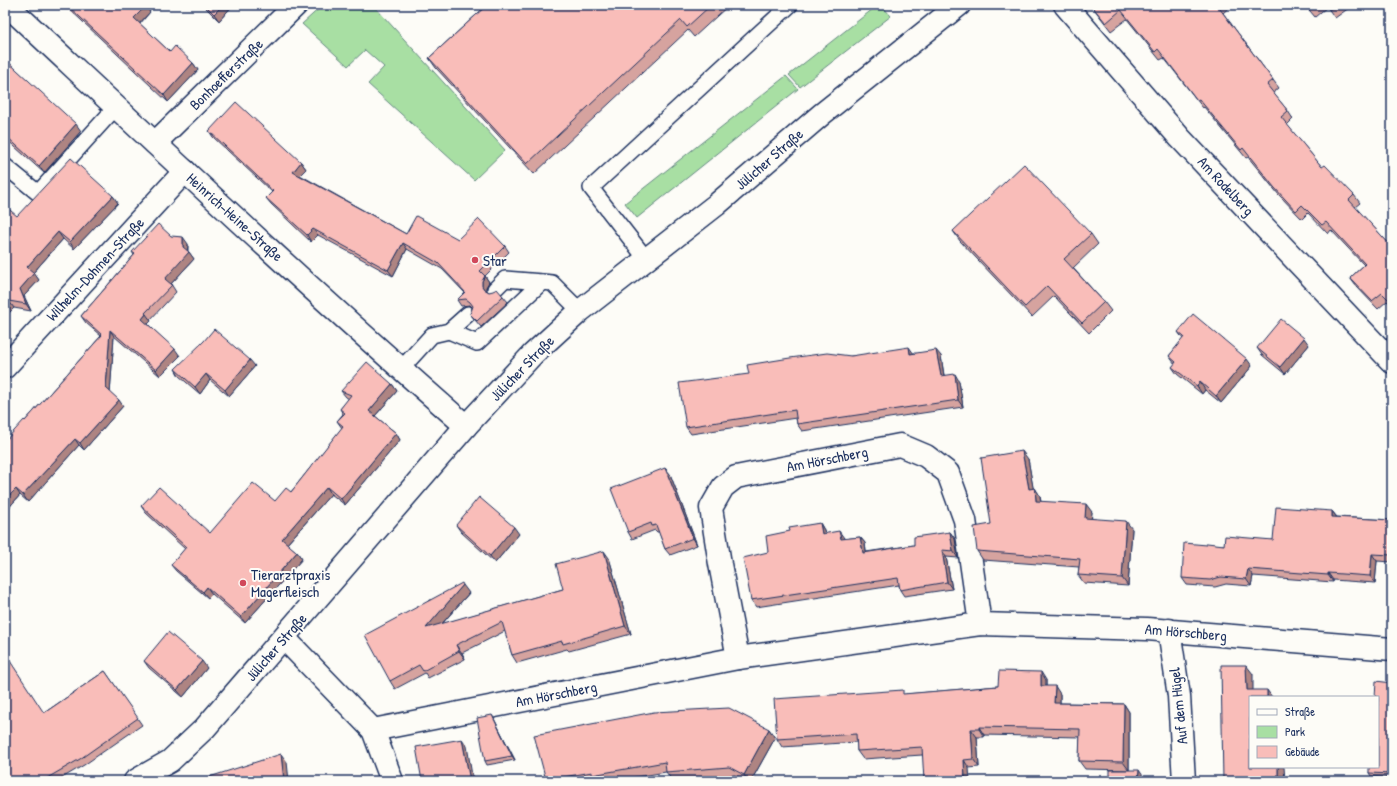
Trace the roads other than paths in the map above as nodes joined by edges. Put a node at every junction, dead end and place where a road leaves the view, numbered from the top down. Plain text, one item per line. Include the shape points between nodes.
1 (7, 5) edge
2 (296, 5) edge
3 (790, 5) edge
4 (959, 5) edge
5 (1065, 5) edge
6 (116, 107) junction
7 (155, 143) junction
8 (5, 166) edge
9 (185, 171) junction
10 (646, 260) junction
11 (542, 282) junction
12 (495, 289) edge
13 (580, 311) junction
14 (468, 314) edge
15 (449, 331) junction
16 (1391, 360) edge
17 (5, 367) edge
18 (401, 369) junction
19 (466, 426) junction
20 (980, 624) junction
21 (1169, 630) junction
22 (284, 638) junction
23 (1392, 649) edge
24 (738, 658) junction
25 (373, 730) junction
26 (135, 781) edge
27 (392, 781) edge
28 (1184, 781) edge

1 - 6 street, Heinrich-Heine-Straße
2 - 7 street, Bonhoefferstraße
3 - 10 lane via 591,188
4 - 10 street, Jülicher Straße via 822,114 716,205
5 - 16 street, Am Rodelberg via 1180,138
6 - 7 street, Heinrich-Heine-Straße
6 - 8 lane via 38,193
7 - 9 street, Heinrich-Heine-Straße
9 - 17 street, Wilhelm-Dohmen-Straße
9 - 18 street, Heinrich-Heine-Straße
10 - 13 street, Jülicher Straße
11 - 12 lane via 505,279
11 - 13 lane via 552,282
11 - 15 lane via 477,343
13 - 19 street, Jülicher Straße via 533,354
14 - 15 lane
15 - 18 lane via 432,335
18 - 19 street, Heinrich-Heine-Straße
19 - 22 street, Jülicher Straße
20 - 21 street, Am Hörschberg
20 - 24 street, Am Hörschberg
20 - 24 street, Am Hörschberg via 965,520 948,474 926,456 900,444 736,477 723,487 711,508
21 - 23 street, Am Hörschberg
21 - 28 street, Auf dem Hügel via 1179,696
22 - 25 street
22 - 26 street, Jülicher Straße via 205,728 170,761
24 - 25 street, Am Hörschberg
25 - 27 street

